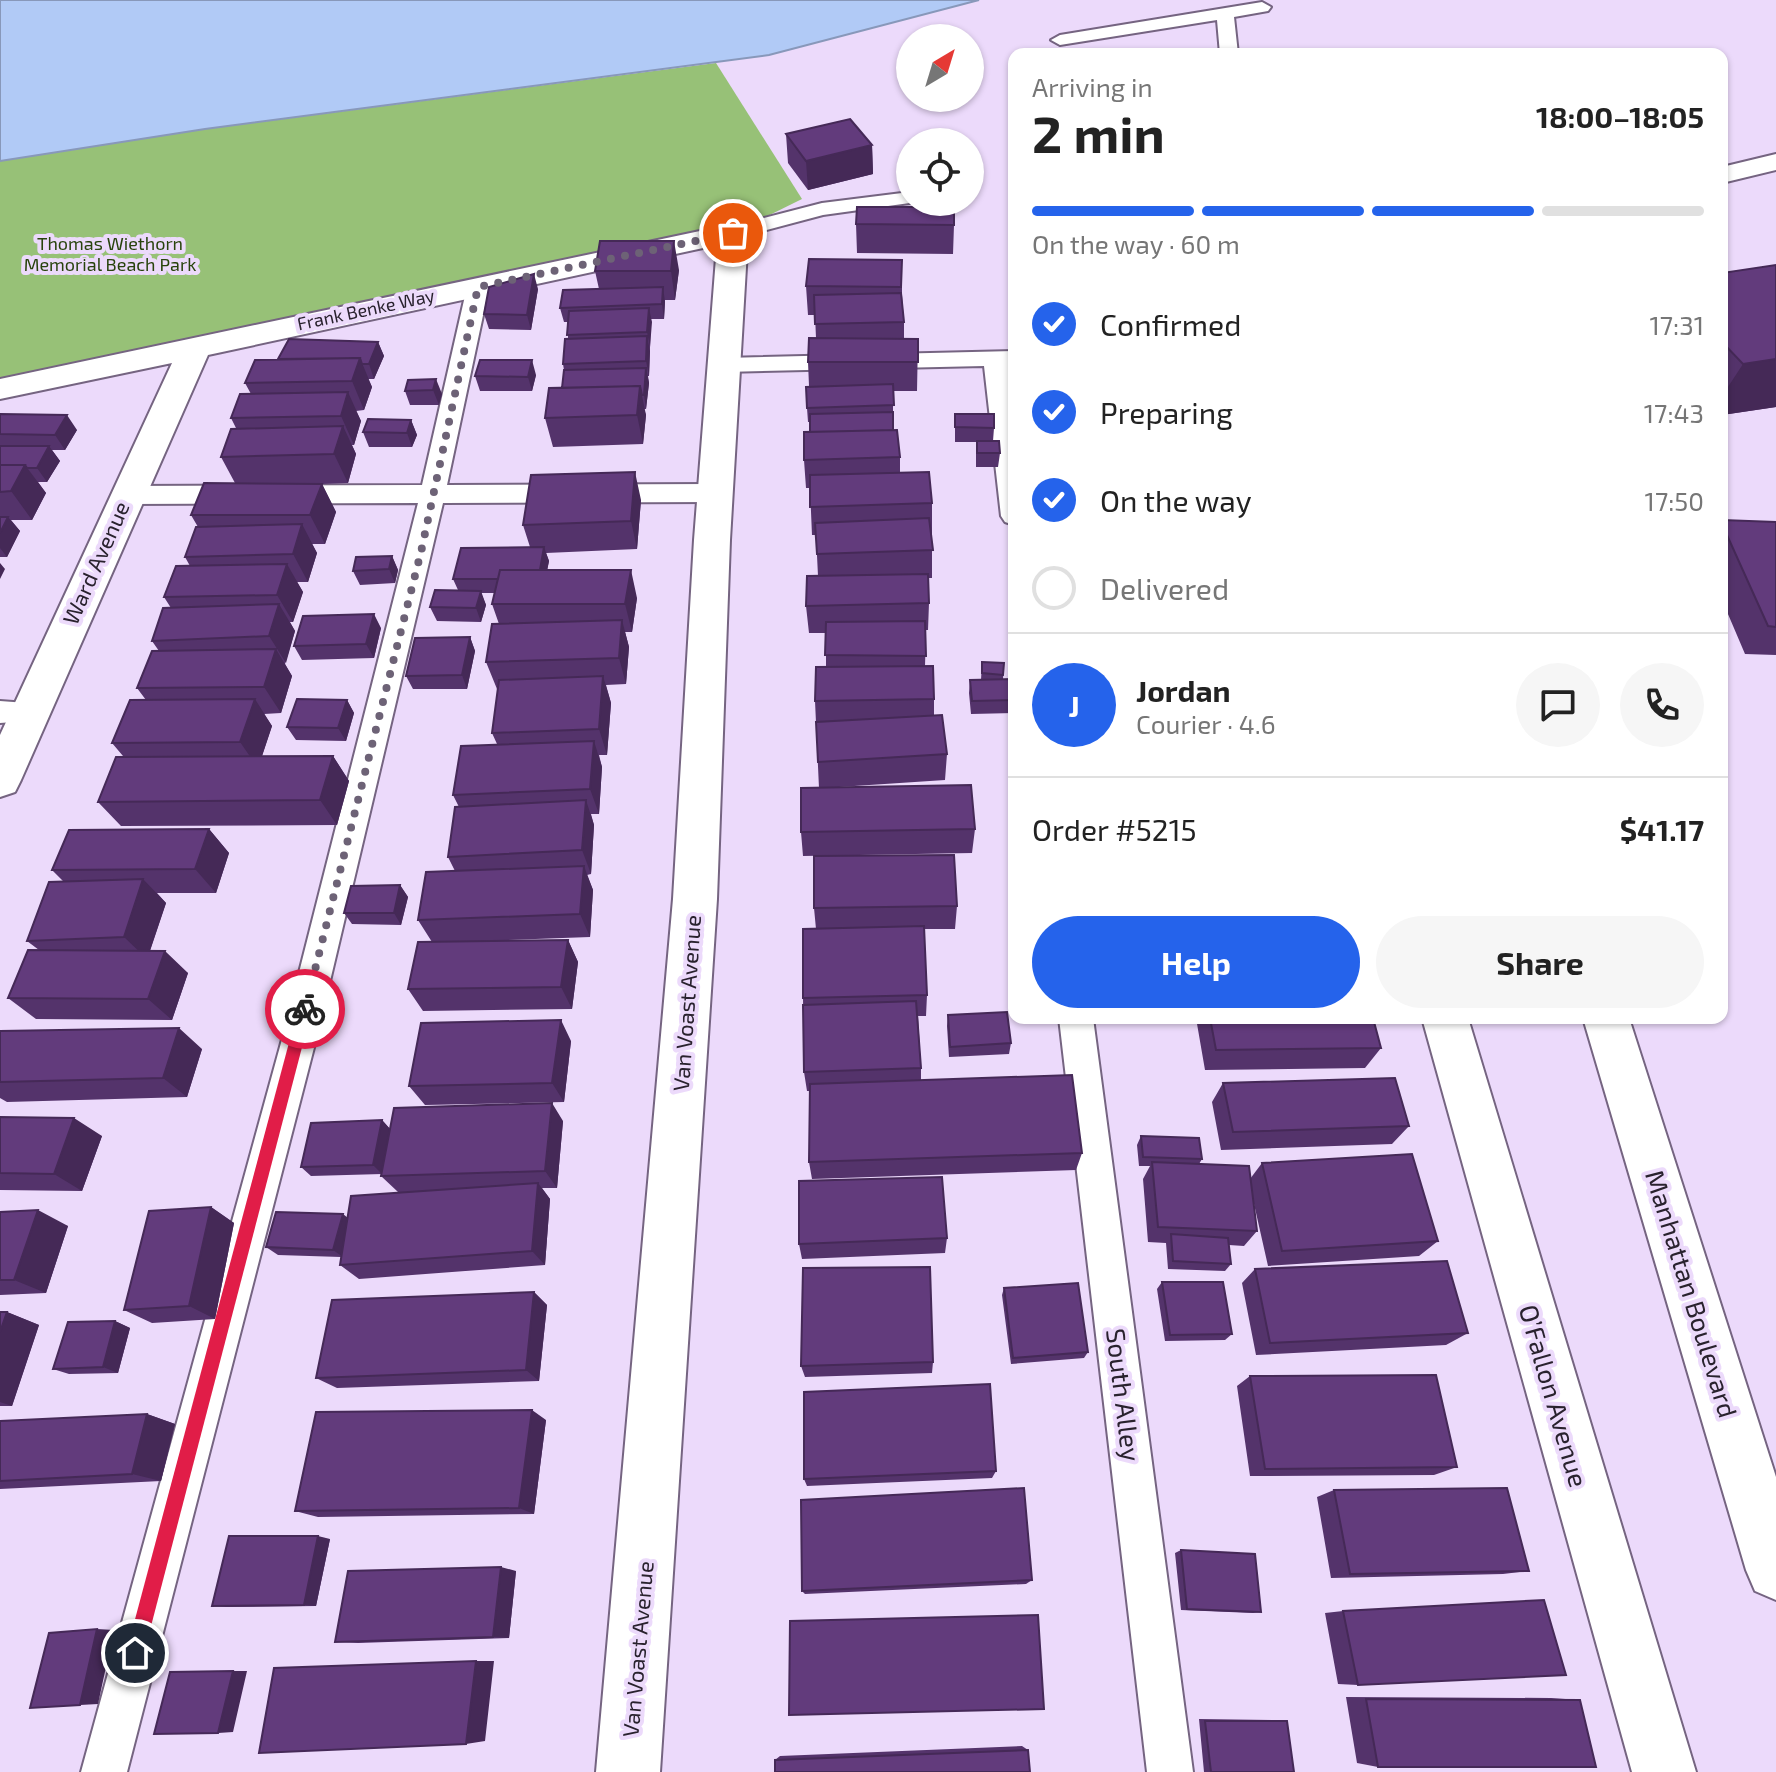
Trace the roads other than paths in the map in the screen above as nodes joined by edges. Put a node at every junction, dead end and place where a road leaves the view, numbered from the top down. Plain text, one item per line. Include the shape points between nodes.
1 (1262, 7) dead end
2 (1225, 13) junction
3 (1060, 40) dead end
4 (1228, 48) edge
5 (1776, 162) edge
6 (1728, 174) edge
7 (896, 200) edge
8 (733, 233) junction
9 (478, 287) junction
10 (195, 347) junction
11 (1004, 358) edge
12 (724, 365) junction
13 (0, 389) edge
14 (1008, 421) edge
15 (715, 493) junction
16 (126, 495) junction
17 (434, 496) junction
18 (15, 712) edge
19 (0, 780) edge
20 (1077, 1024) edge
21 (1447, 1024) edge
22 (1608, 1024) edge
23 (1776, 1570) edge
24 (104, 1772) edge
25 (628, 1772) edge
26 (1170, 1772) edge
27 (1664, 1772) edge

1 - 2 lane
2 - 3 lane
2 - 4 lane
5 - 6 street
7 - 8 lane via 795,214
8 - 9 street, Frank Benke Way
8 - 12 street, Van Voast Avenue
9 - 10 street, Frank Benke Way
9 - 17 lane
10 - 13 street, Frank Benke Way
10 - 16 street, Ward Avenue
11 - 12 lane
11 - 14 lane
12 - 15 street, Van Voast Avenue
15 - 17 lane
15 - 25 street, Van Voast Avenue via 695,899
16 - 17 lane
16 - 18 street, Ward Avenue
17 - 24 lane
18 - 19 street, Ward Avenue
20 - 26 lane, South Alley
21 - 27 street, O’Fallon Avenue
22 - 23 street, Manhattan Boulevard

